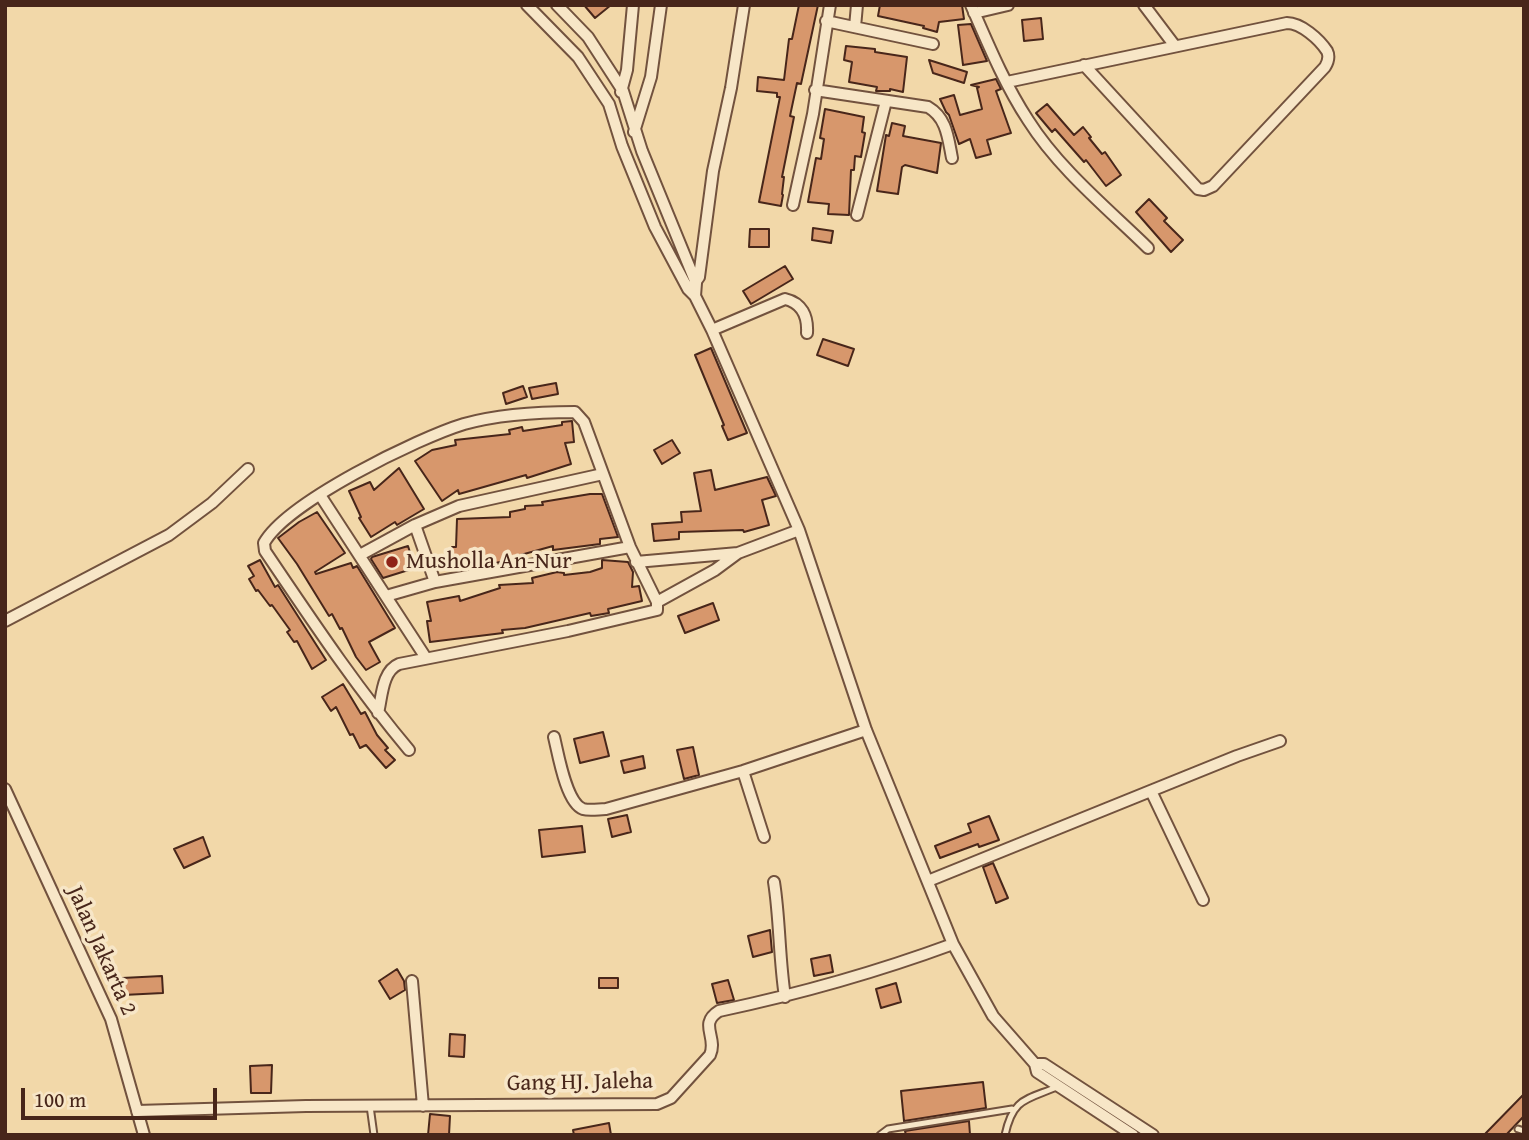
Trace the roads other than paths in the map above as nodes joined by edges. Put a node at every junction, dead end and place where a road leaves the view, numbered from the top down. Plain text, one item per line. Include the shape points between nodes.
1 (527, 5) edge
2 (556, 5) edge
3 (634, 5) edge
4 (661, 5) edge
5 (744, 5) edge
6 (830, 5) edge
7 (857, 5) edge
8 (1008, 5) edge
9 (1144, 5) edge
10 (973, 9) edge
11 (826, 21) junction
12 (855, 27) junction
13 (933, 44) dead end
14 (1175, 46) junction
15 (1084, 65) junction
16 (1007, 82) junction
17 (815, 90) junction
18 (623, 91) junction
19 (886, 101) junction
20 (609, 104) junction
21 (635, 131) junction
22 (622, 146) junction
23 (952, 158) dead end
24 (793, 205) dead end
25 (857, 215) dead end
26 (1149, 248) dead end
27 (693, 289) junction
28 (712, 330) junction
29 (807, 333) dead end
30 (248, 469) dead end
31 (603, 474) junction
32 (320, 495) junction
33 (415, 525) junction
34 (799, 530) junction
35 (630, 547) junction
36 (738, 553) junction
37 (360, 555) junction
38 (636, 562) junction
39 (435, 582) junction
40 (386, 596) junction
41 (657, 602) junction
42 (5, 621) edge
43 (426, 658) junction
44 (378, 713) junction
45 (866, 730) junction
46 (554, 737) dead end
47 (1280, 741) dead end
48 (409, 750) dead end
49 (743, 771) junction
50 (5, 789) edge
51 (1150, 790) junction
52 (764, 837) dead end
53 (928, 881) junction
54 (774, 882) dead end
55 (1203, 900) dead end
56 (953, 944) junction
57 (412, 981) dead end
58 (785, 997) junction
59 (1062, 1082) junction
60 (370, 1106) junction
61 (423, 1106) junction
62 (1012, 1109) junction
63 (137, 1111) junction
64 (144, 1135) edge
65 (374, 1135) edge
66 (880, 1135) edge
67 (1005, 1135) edge
68 (1133, 1135) edge
69 (1153, 1135) edge

1 - 20 street via 578,57
2 - 18 street via 588,37
3 - 18 street
4 - 21 street via 650,77
5 - 27 street
6 - 11 street
7 - 12 street
8 - 10 street
9 - 14 street
10 - 16 street
11 - 12 street
11 - 17 street
12 - 13 street
14 - 15 street
14 - 15 street via 1296,23 1327,52 1329,60 1213,186 1204,190 1198,189
15 - 16 street
16 - 26 street via 1056,156
17 - 19 street
17 - 24 street
18 - 20 street
18 - 21 street
19 - 23 street via 935,111 946,127
19 - 25 street
20 - 22 street
21 - 22 street
21 - 27 street
22 - 27 street via 655,227
27 - 28 street
28 - 29 street via 785,299 803,311
28 - 34 street
30 - 42 street via 169,535
31 - 32 street via 580,416 575,412 536,412 440,433 374,463
31 - 33 street via 459,506
31 - 35 street
32 - 37 street
32 - 44 street via 278,527 264,543 265,551
33 - 37 street
33 - 39 street
34 - 36 street
34 - 45 street
35 - 38 street
35 - 39 street
36 - 38 street
36 - 41 street
37 - 40 street
38 - 41 street
39 - 40 street
40 - 43 street
41 - 43 street via 652,613
43 - 44 street via 391,667
44 - 48 street
45 - 49 street
45 - 53 street
46 - 49 street via 570,795 583,808 606,809
47 - 51 street
49 - 52 street
50 - 63 street, Jalan Jakarta 2 via 104,1003
51 - 53 street
51 - 55 street
53 - 56 street
54 - 58 street
56 - 58 street, Gang HJ. Jaleha
56 - 59 street via 993,1016 1035,1063 1044,1064
57 - 61 street
58 - 61 street, Gang HJ. Jaleha via 711,1016 710,1055 664,1102
59 - 62 lane
59 - 68 street
59 - 69 street
60 - 61 street, Gang HJ. Jaleha
60 - 63 street, Gang HJ. Jaleha
60 - 65 lane
62 - 66 lane via 888,1129
62 - 67 lane
63 - 64 street, Jalan Jakarta 2

